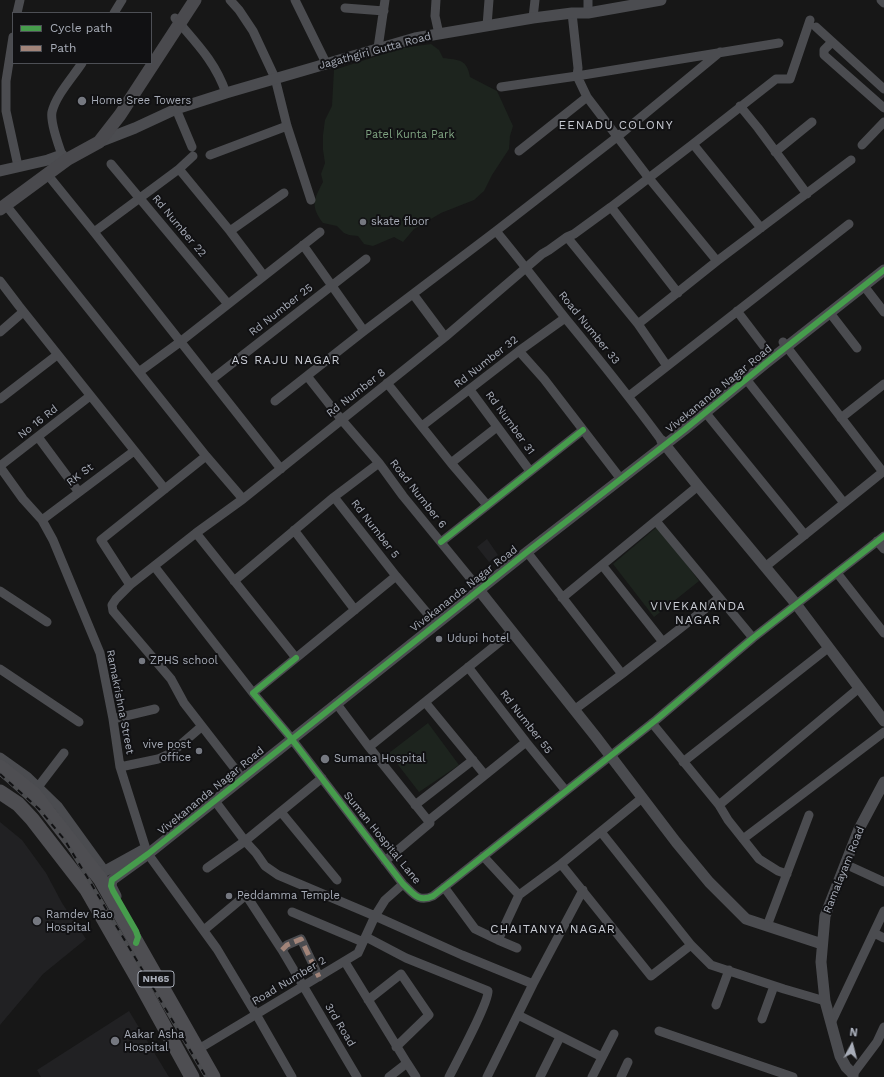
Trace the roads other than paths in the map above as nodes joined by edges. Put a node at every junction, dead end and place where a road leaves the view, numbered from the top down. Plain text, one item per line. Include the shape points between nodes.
1 (20, 0) edge
2 (122, 0) edge
3 (188, 0) edge
4 (195, 0) edge
5 (230, 0) edge
6 (295, 0) edge
7 (385, 0) edge
8 (436, 0) edge
9 (489, 0) edge
10 (535, 0) edge
11 (588, 0) edge
12 (661, 0) edge
13 (881, 0) edge
14 (628, 3) edge
15 (884, 3) edge
16 (345, 8) dead end
17 (18, 12) edge
18 (115, 12) edge
19 (384, 12) junction
20 (572, 13) junction
21 (588, 13) junction
22 (533, 18) junction
23 (177, 21) junction
24 (487, 26) junction
25 (440, 34) junction
26 (832, 42) junction
27 (12, 43) edge
28 (779, 43) dead end
29 (378, 48) junction
30 (720, 52) junction
31 (152, 53) edge
32 (152, 62) edge
33 (326, 63) junction
34 (81, 64) edge
35 (144, 64) edge
36 (151, 64) edge
37 (577, 76) junction
38 (274, 78) junction
39 (501, 87) dead end
40 (884, 89) edge
41 (226, 93) junction
42 (586, 97) junction
43 (740, 106) junction
44 (884, 108) edge
45 (176, 109) junction
46 (812, 122) dead end
47 (884, 122) edge
48 (287, 126) junction
49 (617, 137) junction
50 (99, 142) junction
51 (693, 144) junction
52 (862, 145) dead end
53 (519, 151) dead end
54 (775, 152) junction
55 (62, 155) junction
56 (210, 155) dead end
57 (851, 160) dead end
58 (111, 164) dead end
59 (18, 166) junction
60 (179, 169) junction
61 (0, 171) edge
62 (47, 174) junction
63 (648, 177) junction
64 (284, 193) dead end
65 (807, 194) junction
66 (140, 199) junction
67 (311, 200) dead end
68 (2, 205) edge
69 (611, 207) junction
70 (849, 224) dead end
71 (761, 228) junction
72 (230, 231) junction
73 (496, 231) junction
74 (94, 232) junction
75 (320, 232) dead end
76 (567, 237) junction
77 (303, 245) junction
78 (366, 259) dead end
79 (717, 261) junction
80 (884, 263) edge
81 (527, 268) junction
82 (884, 270) edge
83 (264, 276) junction
84 (0, 281) edge
85 (333, 285) junction
86 (864, 286) junction
87 (678, 292) junction
88 (413, 294) junction
89 (228, 304) junction
90 (737, 311) junction
91 (23, 312) junction
92 (830, 312) junction
93 (884, 312) edge
94 (565, 318) junction
95 (638, 324) junction
96 (364, 331) junction
97 (0, 332) edge
98 (445, 337) junction
99 (180, 342) junction
100 (785, 344) junction
101 (857, 348) dead end
102 (519, 351) junction
103 (769, 353) junction
104 (57, 355) junction
105 (667, 366) junction
106 (139, 372) junction
107 (307, 376) junction
108 (746, 379) junction
109 (212, 380) junction
110 (387, 383) junction
111 (884, 384) edge
112 (470, 390) junction
113 (90, 396) junction
114 (629, 396) junction
115 (0, 398) edge
116 (275, 401) dead end
117 (705, 412) junction
118 (841, 418) junction
119 (341, 419) junction
120 (422, 426) junction
121 (497, 427) junction
122 (583, 430) junction
123 (38, 437) junction
124 (664, 442) junction
125 (134, 451) junction
126 (206, 456) junction
127 (379, 463) junction
128 (451, 463) junction
129 (0, 466) edge
130 (281, 469) junction
131 (530, 471) junction
132 (883, 471) edge
133 (617, 474) junction
134 (698, 486) junction
135 (165, 489) junction
136 (78, 491) junction
137 (334, 497) junction
138 (243, 499) junction
139 (844, 503) junction
140 (487, 505) junction
141 (42, 520) junction
142 (656, 521) junction
143 (294, 530) junction
144 (196, 533) junction
145 (805, 535) junction
146 (881, 539) edge
147 (441, 542) junction
148 (884, 549) edge
149 (527, 552) junction
150 (602, 565) junction
151 (154, 566) junction
152 (766, 567) junction
153 (837, 573) junction
154 (396, 576) junction
155 (234, 581) junction
156 (130, 585) junction
157 (477, 587) junction
158 (0, 591) edge
159 (562, 598) junction
160 (719, 598) junction
161 (796, 604) junction
162 (355, 610) junction
163 (432, 619) junction
164 (47, 622) dead end
165 (512, 632) junction
166 (884, 633) edge
167 (753, 638) junction
168 (663, 642) junction
169 (828, 648) junction
170 (296, 658) junction
171 (468, 667) junction
172 (0, 669) edge
173 (622, 674) junction
174 (859, 688) junction
175 (252, 693) junction
176 (425, 702) junction
177 (336, 703) junction
178 (155, 710) dead end
179 (574, 710) junction
180 (113, 719) junction
181 (884, 721) edge
182 (79, 722) dead end
183 (652, 723) junction
184 (201, 727) junction
185 (884, 732) edge
186 (289, 736) junction
187 (526, 742) junction
188 (369, 747) junction
189 (64, 753) dead end
190 (610, 755) junction
191 (0, 758) edge
192 (473, 760) junction
193 (683, 762) junction
194 (0, 767) edge
195 (120, 767) junction
196 (238, 774) junction
197 (485, 775) junction
198 (322, 778) junction
199 (884, 782) edge
200 (38, 787) junction
201 (566, 791) junction
202 (0, 792) edge
203 (642, 798) junction
204 (215, 801) junction
205 (415, 805) junction
206 (719, 805) junction
207 (50, 806) junction
208 (281, 812) junction
209 (809, 815) dead end
210 (428, 821) junction
211 (601, 832) junction
212 (743, 839) junction
213 (245, 841) junction
214 (147, 851) junction
215 (483, 856) junction
216 (385, 861) junction
217 (562, 864) junction
218 (845, 864) junction
219 (207, 868) dead end
220 (99, 871) junction
221 (787, 874) junction
222 (337, 880) dead end
223 (884, 882) edge
224 (403, 884) junction
225 (444, 887) junction
226 (583, 890) junction
227 (519, 895) junction
228 (292, 912) dead end
229 (884, 912) edge
230 (375, 916) junction
231 (767, 926) junction
232 (204, 930) junction
233 (874, 933) junction
234 (884, 938) edge
235 (365, 940) junction
236 (498, 940) junction
237 (136, 943) junction
238 (822, 944) junction
239 (691, 945) junction
240 (517, 948) dead end
241 (282, 950) junction
242 (345, 962) junction
243 (728, 970) junction
244 (319, 977) junction
245 (533, 984) junction
246 (303, 986) junction
247 (774, 986) junction
248 (368, 1000) junction
249 (825, 1001) junction
250 (716, 1005) dead end
251 (256, 1014) junction
252 (518, 1015) junction
253 (762, 1019) dead end
254 (831, 1023) junction
255 (884, 1027) edge
256 (659, 1031) dead end
257 (614, 1034) dead end
258 (560, 1037) junction
259 (396, 1047) junction
260 (197, 1050) junction
261 (602, 1057) junction
262 (628, 1062) dead end
263 (406, 1063) junction
264 (853, 1076) edge
265 (192, 1077) edge
266 (213, 1077) edge
267 (292, 1077) edge
268 (357, 1077) edge
269 (389, 1077) edge
270 (416, 1077) edge
271 (449, 1077) edge
272 (487, 1077) edge
273 (540, 1077) edge
274 (592, 1077) edge
275 (621, 1077) edge
276 (793, 1077) edge

1 - 17 street
2 - 18 street
3 - 23 main road
4 - 23 main road
5 - 38 street via 253,31
6 - 33 street
7 - 19 street
8 - 25 street via 435,16
9 - 24 street
10 - 22 street
11 - 21 street
12 - 14 street, Jagathgiri Gutta Road
13 - 15 street
14 - 21 street, Jagathgiri Gutta Road
16 - 19 street
19 - 29 street
20 - 21 street, Jagathgiri Gutta Road
20 - 22 street, Jagathgiri Gutta Road
20 - 37 street
22 - 24 street, Jagathgiri Gutta Road
23 - 31 main road
23 - 32 main road
23 - 41 street via 203,49 221,78
24 - 25 street, Jagathgiri Gutta Road
25 - 29 street, Jagathgiri Gutta Road
26 - 40 street
26 - 43 street, Rd Number 8 via 813,24 790,79 776,79
26 - 44 street via 824,50 824,55
27 - 59 street via 6,81 6,110
28 - 30 street
29 - 33 street, Jagathgiri Gutta Road
30 - 37 street
30 - 49 street
33 - 38 street, Jagathgiri Gutta Road
34 - 55 street via 56,100 52,113 53,126
35 - 55 main road via 104,123 93,134
36 - 50 main road via 120,115
37 - 39 street
37 - 42 street
38 - 41 street, Jagathgiri Gutta Road
38 - 48 street
41 - 45 street, Jagathgiri Gutta Road
42 - 49 street
42 - 53 street
43 - 51 street, Rd Number 8
43 - 54 street
45 - 50 street, Jagathgiri Gutta Road
45 - 60 street via 193,151
46 - 54 street
47 - 52 street
48 - 56 street
48 - 67 street
49 - 63 street
49 - 73 street
50 - 62 main road
51 - 63 street, Rd Number 8
51 - 71 street
54 - 65 street
55 - 59 street
55 - 68 main road
57 - 65 street
58 - 66 street, Rd Number 22
59 - 61 street
60 - 66 street
60 - 72 street
62 - 68 main road
62 - 74 street
63 - 69 street, Rd Number 8
63 - 79 street
64 - 72 street
65 - 71 street
66 - 74 street
66 - 89 street, Rd Number 22
68 - 106 street
69 - 76 street, Rd Number 8
69 - 87 street
70 - 90 street
71 - 79 street
72 - 83 street
73 - 81 street, Road Number 33
73 - 88 street
74 - 99 street
75 - 77 street
76 - 81 street, Rd Number 8
76 - 95 street
77 - 83 street
77 - 85 street
78 - 85 street, Rd Number 25
79 - 87 street
80 - 100 street, Vivekananda Nagar Road
81 - 94 street, Road Number 33
81 - 98 street, Rd Number 8
82 - 86 street, Vivekananda Nagar Road
83 - 89 street
84 - 91 street
85 - 96 street
85 - 109 street, Rd Number 25
86 - 92 street, Vivekananda Nagar Road
86 - 93 street
87 - 95 street
88 - 96 street
88 - 98 street
89 - 99 street
90 - 103 street
90 - 105 street
91 - 97 street
91 - 104 street
92 - 100 street, Vivekananda Nagar Road
92 - 101 street
94 - 102 street, Rd Number 32
94 - 114 street, Road Number 33
95 - 105 street
96 - 107 street
98 - 110 street, Rd Number 8
99 - 106 street
99 - 109 street
100 - 103 street, Vivekananda Nagar Road
100 - 108 street, Vivekananda Nagar Road
100 - 118 street
102 - 112 street, Rd Number 32
102 - 122 street
103 - 124 street, Vivekananda Nagar Road
104 - 113 street
104 - 115 street
105 - 114 street
106 - 126 street
107 - 116 street
107 - 119 street, Road Number 6
108 - 117 street, Vivekananda Nagar Road
108 - 139 street
109 - 130 street
110 - 119 street, Rd Number 8
110 - 120 street
111 - 118 street
112 - 120 street, Rd Number 32
112 - 121 street, Rd Number 31
113 - 123 street, No 16 Rd
113 - 125 street
114 - 124 street, Road Number 33
117 - 124 street, Vivekananda Nagar Road
117 - 145 street
118 - 132 street
119 - 127 street, Road Number 6
119 - 130 street, Rd Number 8
120 - 128 street
121 - 128 street
121 - 131 street, Rd Number 31
122 - 131 street
122 - 133 street
123 - 129 street, No 16 Rd
123 - 136 street
124 - 133 street, Vivekananda Nagar Road
124 - 134 street
124 - 149 street, Vivekananda Nagar Road
125 - 135 street
125 - 136 street, RK St
126 - 135 street
126 - 138 street
127 - 137 street
127 - 147 street, Road Number 6
128 - 140 street
129 - 141 street, Ramakrishna Street via 23,499
130 - 138 street, Rd Number 8
131 - 140 street
132 - 139 street
133 - 157 street, Vivekananda Nagar Road
134 - 142 street
134 - 152 street
135 - 156 street via 101,540
136 - 141 street, RK St
137 - 143 street
137 - 154 street, Rd Number 5
138 - 144 street, Rd Number 8
139 - 145 street
140 - 147 street
141 - 180 street, Ramakrishna Street via 53,540 100,653
142 - 150 street
142 - 160 street
143 - 155 street
143 - 162 street
144 - 151 street, Rd Number 8
144 - 155 street
145 - 152 street
146 - 148 street
146 - 153 street, Suman Hospital Lane
147 - 157 street, Road Number 6
149 - 157 street, Vivekananda Nagar Road
149 - 159 street
150 - 159 street
150 - 168 street
151 - 156 street, Rd Number 8
151 - 175 street, Suman Hospital Lane
152 - 161 street
153 - 161 street, Suman Hospital Lane
153 - 166 street
154 - 162 street
154 - 163 street, Rd Number 5
155 - 170 street
156 - 184 street, Rd Number 8 via 112,605 113,611 171,679
157 - 163 street, Vivekananda Nagar Road
157 - 165 street
157 - 177 street, Vivekananda Nagar Road
158 - 164 street
159 - 173 street
160 - 167 street
160 - 168 street
161 - 167 street, Suman Hospital Lane
161 - 169 street
162 - 170 street
163 - 186 street, Vivekananda Nagar Road
165 - 171 street
165 - 179 street
167 - 183 street, Suman Hospital Lane
168 - 173 street
169 - 174 street
169 - 193 street
170 - 175 street
171 - 176 street
171 - 187 street, Rd Number 55
172 - 182 street
173 - 179 street
174 - 181 street
174 - 206 street
175 - 186 street, Suman Hospital Lane
176 - 188 street
176 - 192 street
177 - 186 street, Vivekananda Nagar Road
177 - 188 street
178 - 180 street
179 - 190 street
180 - 195 street, Ramakrishna Street
183 - 190 street, Suman Hospital Lane
183 - 193 street
184 - 195 street via 171,753 158,759
184 - 196 street
185 - 212 street
186 - 196 street, Vivekananda Nagar Road
186 - 198 street, Suman Hospital Lane
186 - 204 street, Vivekananda Nagar Road
187 - 197 street
187 - 201 street, Rd Number 55
188 - 205 street
189 - 200 street
190 - 201 street, Suman Hospital Lane
190 - 203 street
191 - 200 street
192 - 197 street
192 - 205 street
193 - 206 street
194 - 207 highway, NH65
195 - 214 street, Ramakrishna Street
196 - 214 street, Vivekananda Nagar Road
197 - 210 street
198 - 208 street
198 - 216 street, Suman Hospital Lane
199 - 218 street, Ramalayam Road via 859,829
200 - 207 street
201 - 215 street, Suman Hospital Lane
202 - 265 highway, NH65 via 18,804 32,819 86,890
203 - 211 street
203 - 231 street via 709,882 742,916
204 - 213 street
204 - 214 street, Vivekananda Nagar Road
205 - 210 street
206 - 212 street
207 - 220 highway, NH65
208 - 213 street
208 - 222 street
209 - 221 street
210 - 216 street via 430,823
211 - 217 street
211 - 239 street
212 - 221 street via 759,858
213 - 219 street
213 - 230 street via 265,866 278,876
214 - 220 street, Vivekananda Nagar Road
214 - 232 street, Ramakrishna Street
214 - 237 street, Vivekananda Nagar Road via 112,880 111,886 136,931
215 - 225 street, Suman Hospital Lane
215 - 227 street
216 - 224 street, Suman Hospital Lane
217 - 226 street
217 - 227 street
218 - 223 street
218 - 238 street, Ramalayam Road via 825,916
220 - 237 highway, NH65 via 101,880
221 - 231 street
224 - 225 street, Suman Hospital Lane via 419,899 427,899
224 - 230 street, Road Number 2 via 385,900
225 - 236 street via 475,929
226 - 239 street via 651,976
226 - 245 street
227 - 236 street
228 - 235 street
229 - 233 street
230 - 235 street, Road Number 2
230 - 245 street
231 - 238 street
232 - 241 street, 3rd Road via 246,895
232 - 251 street, Ramakrishna Street
233 - 234 street
233 - 254 street
235 - 242 street, Road Number 2 via 358,953
235 - 271 street via 488,991
236 - 240 street
237 - 260 highway, NH65
238 - 249 street, Ramalayam Road
239 - 243 street via 712,965
241 - 244 street via 301,939
241 - 246 street, 3rd Road
242 - 244 street, Road Number 2
242 - 248 street
243 - 247 street
243 - 250 street
244 - 246 street, Road Number 2
245 - 252 street
246 - 251 street, Road Number 2
246 - 268 street, 3rd Road
247 - 249 street
247 - 253 street
248 - 259 street
248 - 259 street via 401,974 429,1015
249 - 254 street, Ramalayam Road
251 - 260 street, Road Number 2
251 - 267 street, Ramakrishna Street
252 - 258 street
252 - 272 street
254 - 264 street, Ramalayam Road via 840,1056
255 - 264 street via 877,1042
256 - 276 street
257 - 261 street
258 - 261 street
258 - 273 street
259 - 263 street
260 - 266 highway, NH65
261 - 274 street
262 - 275 street
263 - 269 street
263 - 270 street

